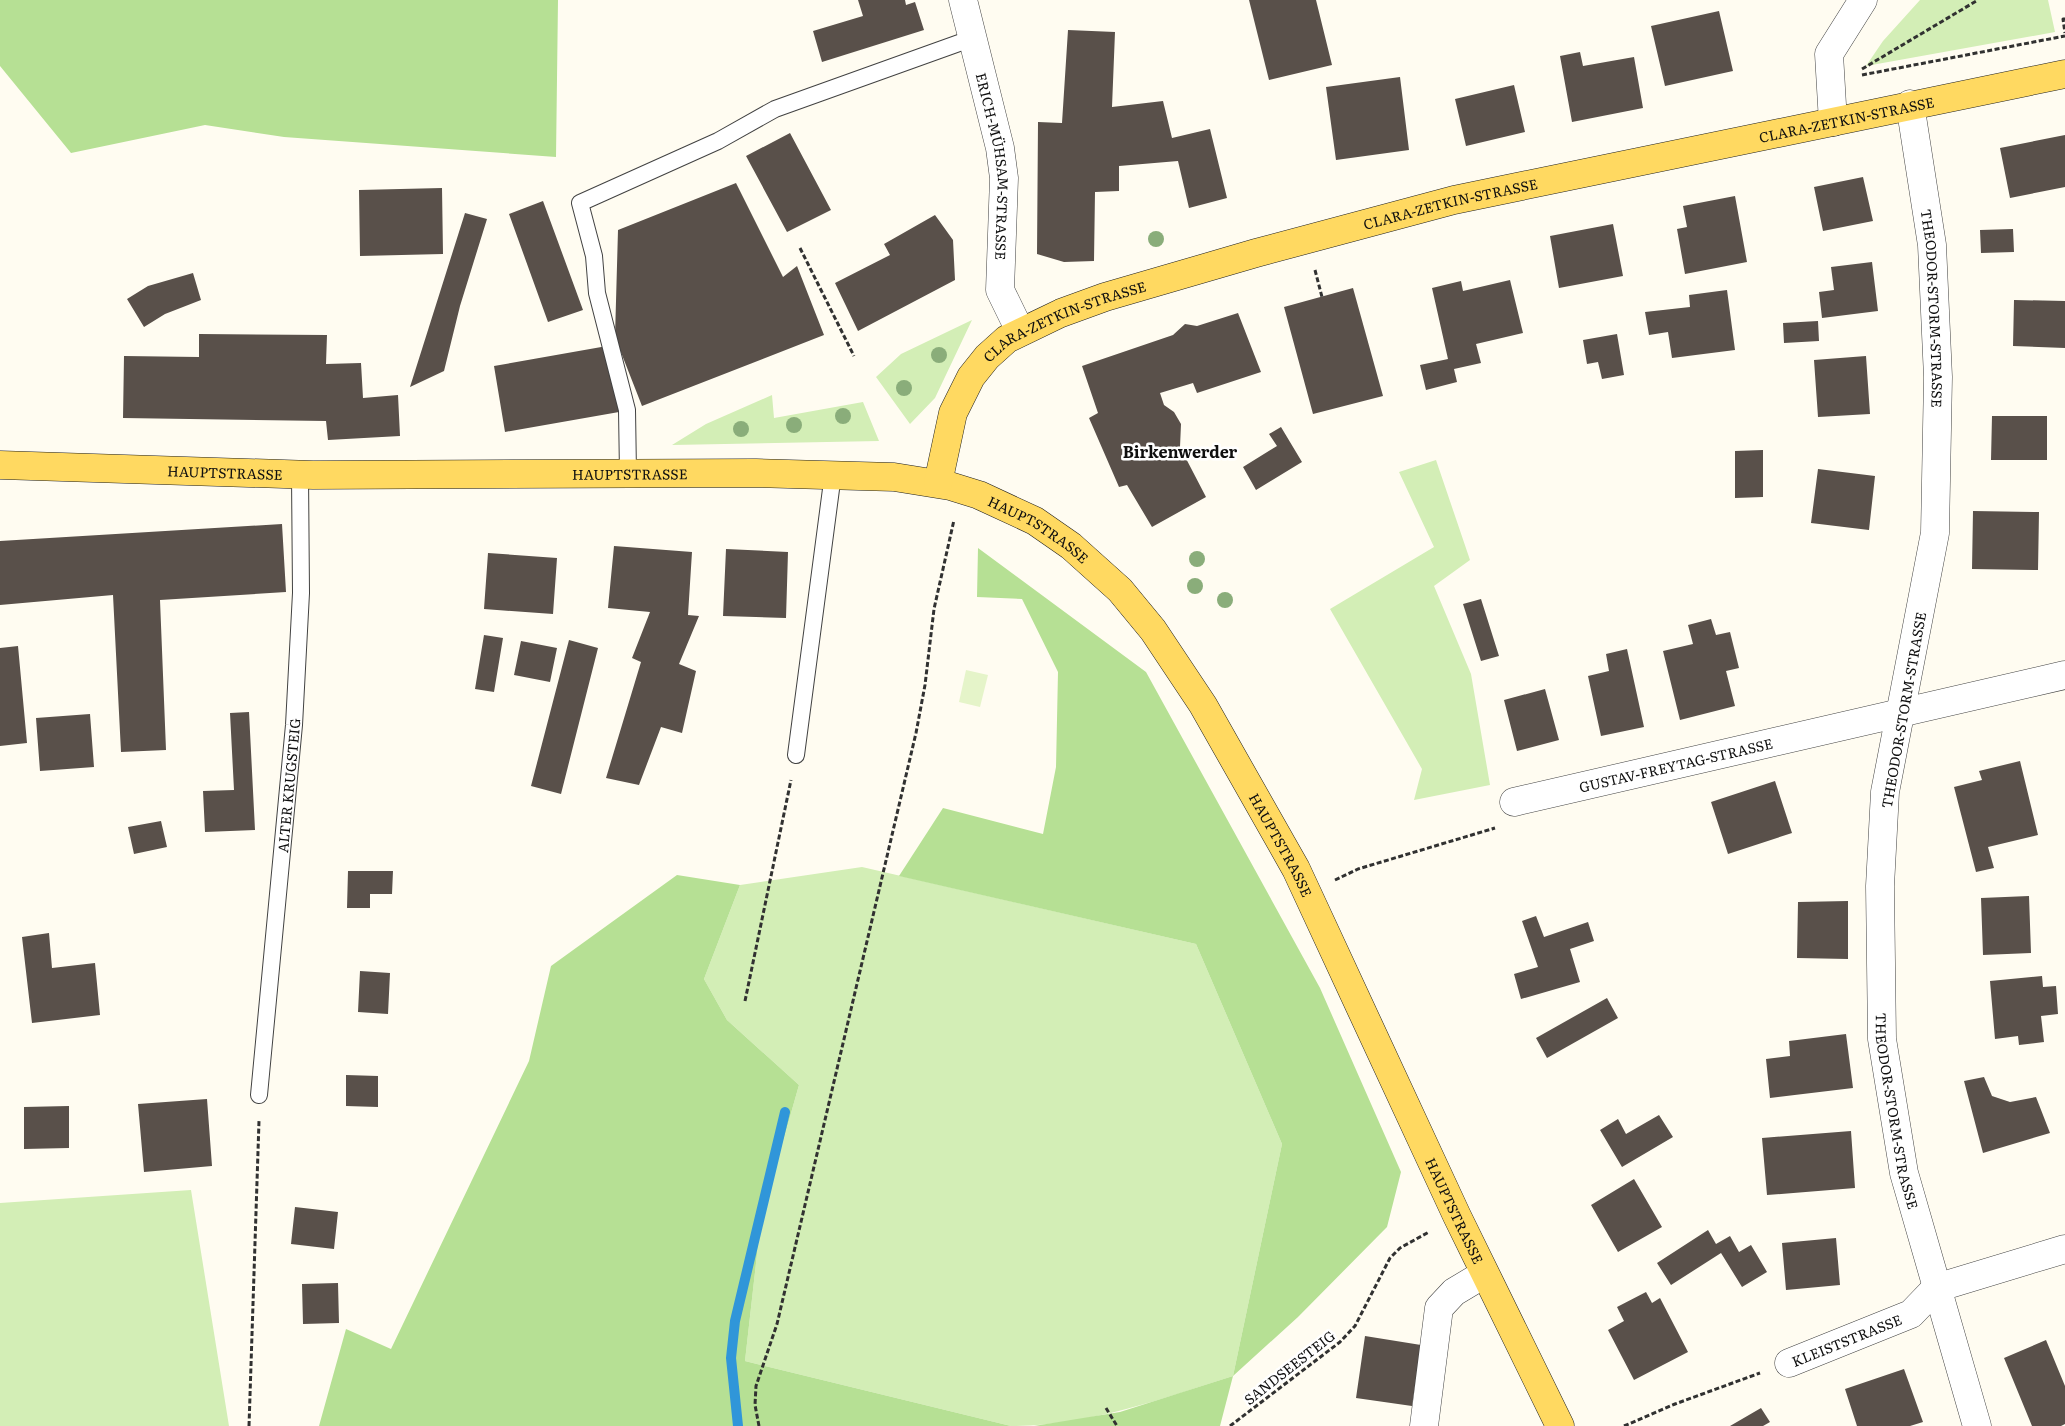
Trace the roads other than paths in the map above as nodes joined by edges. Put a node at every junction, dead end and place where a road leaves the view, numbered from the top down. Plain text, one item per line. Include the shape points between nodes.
1 (963, 0) edge
2 (1863, 0) edge
3 (973, 38) junction
4 (2065, 74) edge
5 (1910, 104) junction
6 (1833, 122) junction
7 (1020, 331) junction
8 (0, 465) edge
9 (628, 474) junction
10 (833, 474) junction
11 (300, 475) junction
12 (950, 486) junction
13 (2065, 675) edge
14 (1900, 713) junction
15 (796, 755) road end
16 (1514, 802) road end
17 (259, 1095) road end
18 (2065, 1249) edge
19 (1484, 1274) junction
20 (1936, 1288) junction
21 (1789, 1363) road end
22 (1424, 1426) edge
23 (1560, 1426) edge
24 (1977, 1426) edge

1 - 3 street, ERICH-MÜHSAM-STRASSE
2 - 6 street via 1829,54
3 - 7 street, ERICH-MÜHSAM-STRASSE via 1000,148 1004,178 1000,290
3 - 9 lane via 775,109 718,141 580,203 594,256 597,294 627,410
4 - 5 main road, CLARA-ZETKIN-STRASSE
5 - 6 main road, CLARA-ZETKIN-STRASSE
5 - 14 street, THEODOR-STORM-STRASSE via 1932,244 1938,377 1936,513 1935,533
6 - 7 main road, CLARA-ZETKIN-STRASSE via 1454,200 1256,252 1105,297
7 - 12 main road, CLARA-ZETKIN-STRASSE via 996,348 964,388 947,436
8 - 11 main road, HAUPTSTRASSE
9 - 10 main road, HAUPTSTRASSE
9 - 11 main road, HAUPTSTRASSE
10 - 12 main road, HAUPTSTRASSE via 894,477
10 - 15 lane
11 - 17 lane, ALTER KRUGSTEIG via 301,593 294,725
12 - 19 main road, HAUPTSTRASSE via 1017,512 1057,535 1110,579 1140,613 1203,705 1296,869
13 - 14 street, GUSTAV-FREYTAG-STRASSE
14 - 16 street, GUSTAV-FREYTAG-STRASSE
14 - 20 street, THEODOR-STORM-STRASSE via 1885,792 1880,886 1882,1039 1904,1173
18 - 20 street, KLEISTSTRASSE
19 - 22 street via 1454,1292 1439,1308
19 - 23 main road, HAUPTSTRASSE
20 - 21 street, KLEISTSTRASSE via 1911,1314
20 - 24 street, THEODOR-STORM-STRASSE

